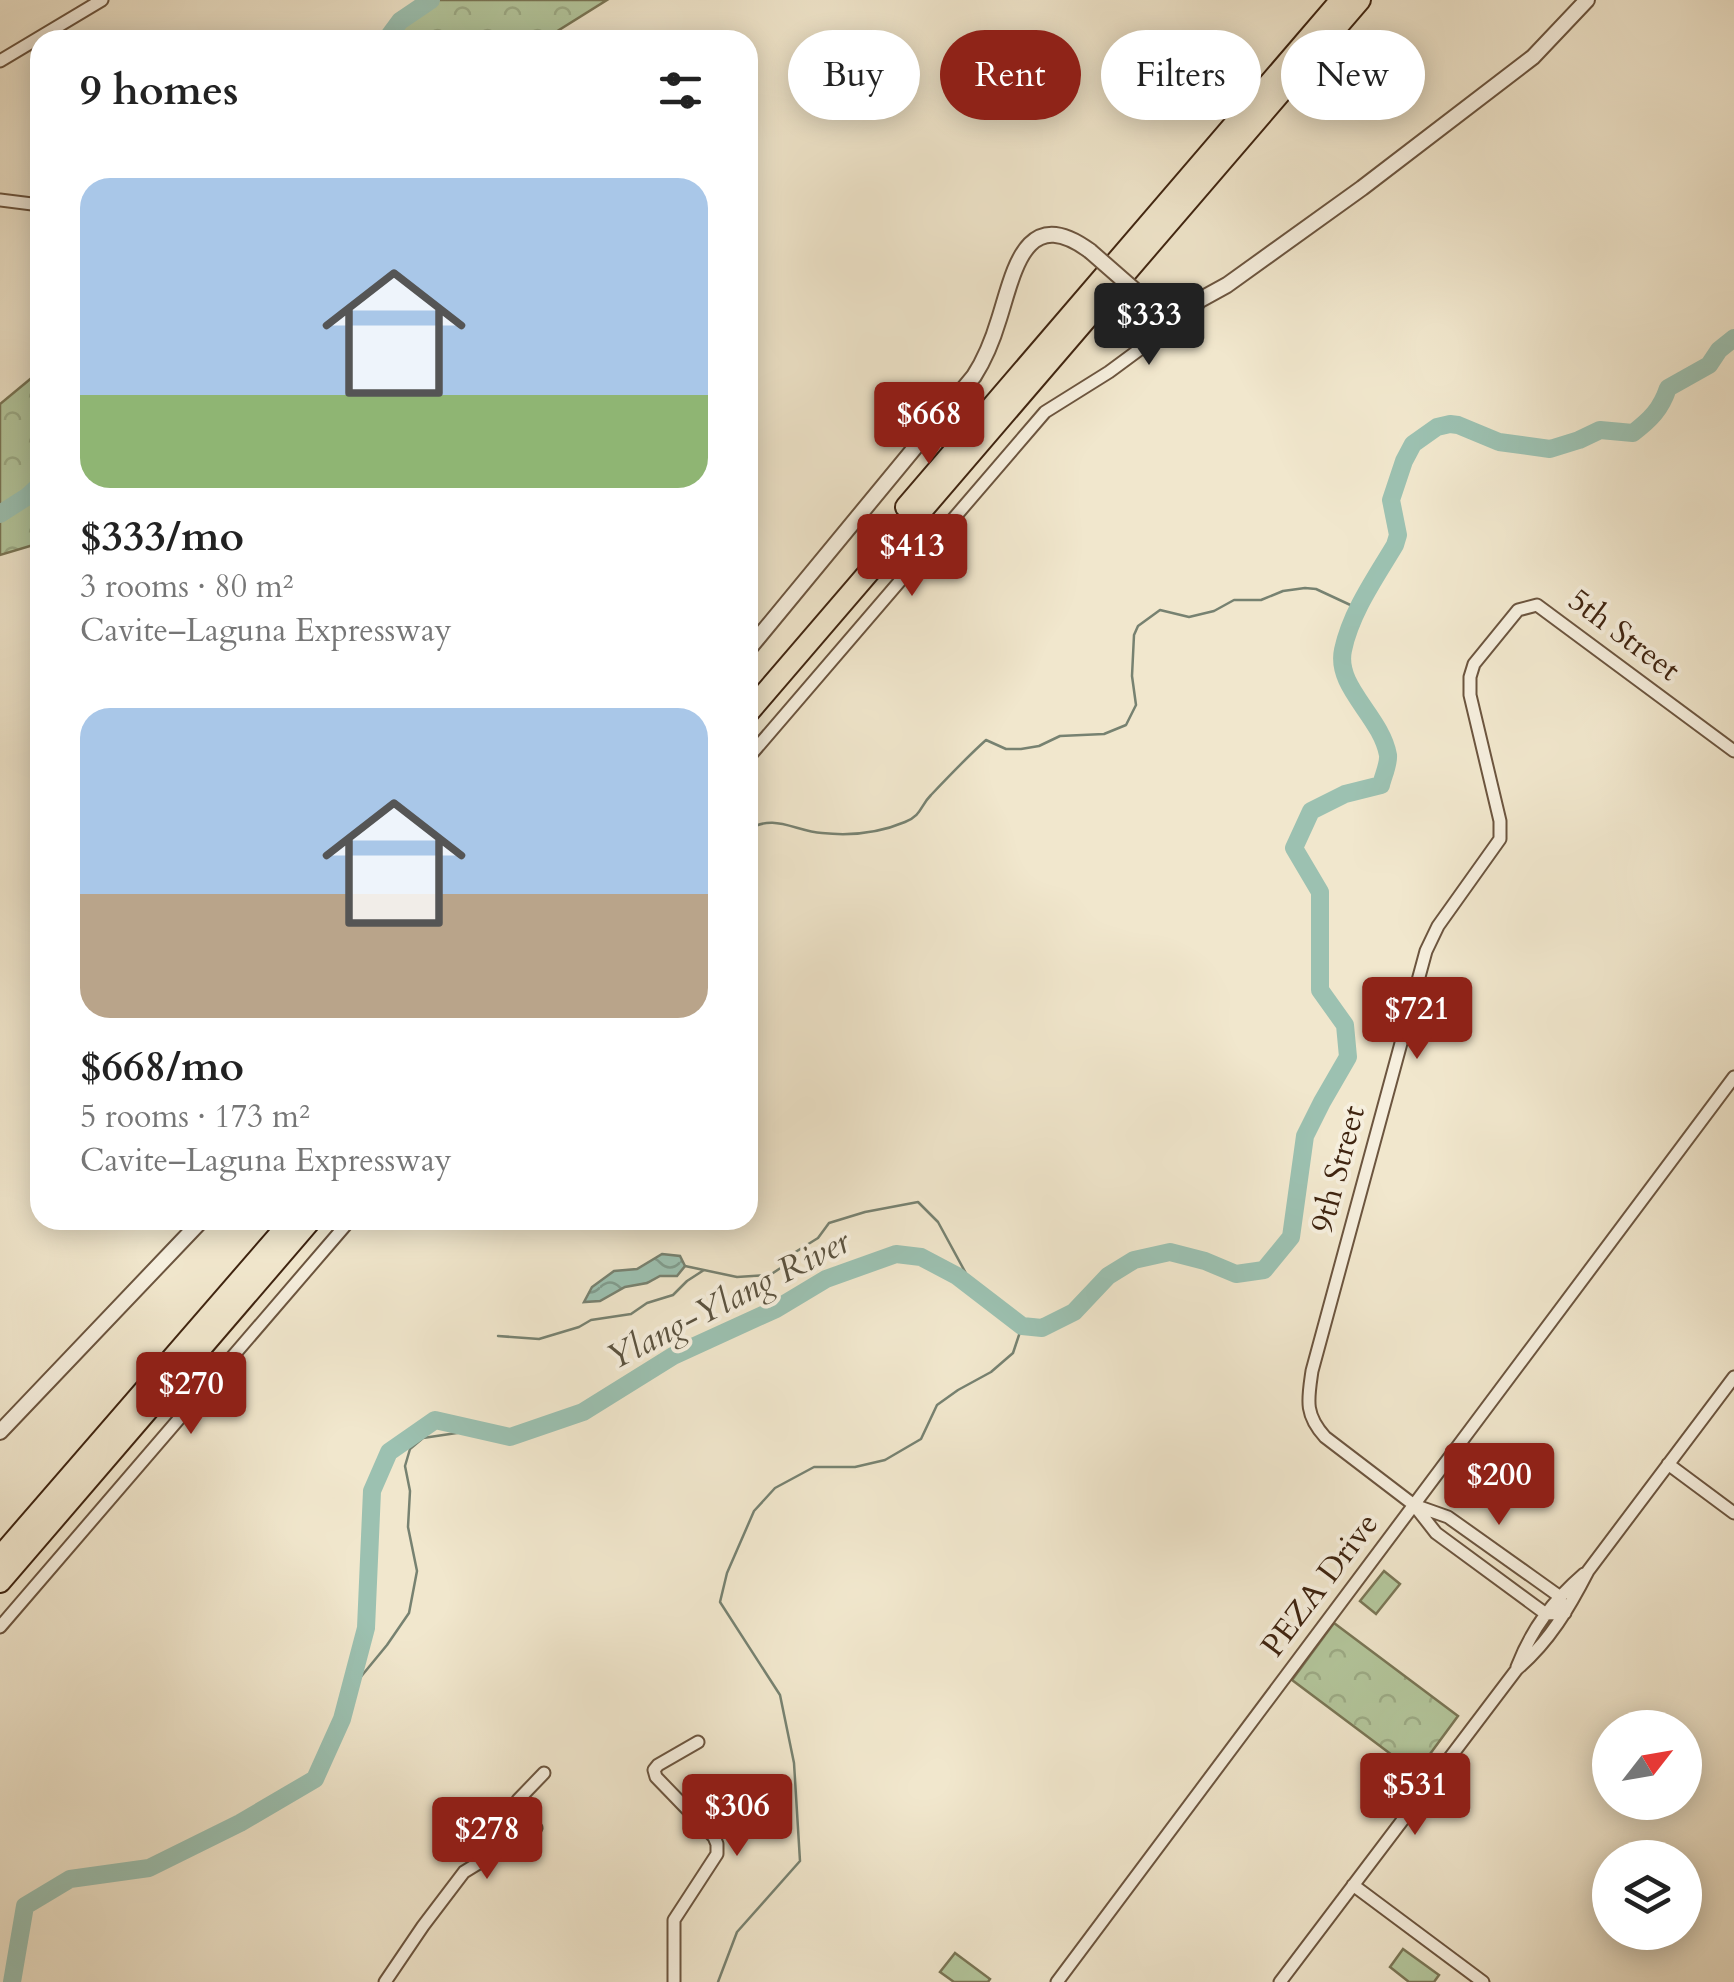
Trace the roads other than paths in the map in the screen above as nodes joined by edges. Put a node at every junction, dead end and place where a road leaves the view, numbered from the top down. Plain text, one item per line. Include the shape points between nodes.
1 (102, 0) edge
2 (1340, 0) edge
3 (1360, 0) edge
4 (1587, 0) edge
5 (52, 30) edge
6 (30, 43) edge
7 (0, 61) edge
8 (0, 200) edge
9 (30, 204) edge
10 (1226, 285) junction
11 (1526, 606) joint
12 (758, 638) edge
13 (758, 680) edge
14 (758, 701) edge
15 (758, 746) edge
16 (1734, 751) edge
17 (1734, 1077) edge
18 (192, 1230) edge
19 (283, 1230) edge
20 (302, 1230) edge
21 (341, 1230) edge
22 (1734, 1377) edge
23 (0, 1432) edge
24 (1668, 1464) junction
25 (1414, 1504) junction
26 (1734, 1514) edge
27 (0, 1557) edge
28 (1588, 1571) junction
29 (0, 1582) edge
30 (1559, 1596) junction
31 (1565, 1613) junction
32 (1546, 1614) junction
33 (0, 1627) edge
34 (1517, 1669) junction
35 (698, 1742) dead end
36 (544, 1774) dead end
37 (1353, 1885) junction
38 (385, 1982) edge
39 (674, 1982) edge
40 (1057, 1982) edge
41 (1280, 1982) edge
42 (1482, 1982) edge

1 - 5 street
2 - 13 highway
3 - 14 highway
4 - 10 street via 1532,57
6 - 7 street
8 - 9 street
10 - 12 street, bridge via 1187,307 1162,308 1071,238 1036,239 1022,252 974,376
10 - 15 street via 1045,412
11 - 16 street, 5th Street via 1537,604
11 - 25 street, 9th Street via 1474,664 1470,678 1500,839 1426,952 1308,1401 1325,1437
17 - 25 street, PEZA Drive
18 - 23 street
19 - 27 highway
20 - 29 highway
21 - 33 street
22 - 24 street
24 - 26 street
24 - 28 street
25 - 30 street, 9th Street via 1448,1517
25 - 32 street, 9th Street via 1436,1533
25 - 40 street, PEZA Drive
28 - 30 street
28 - 31 street
30 - 31 street
30 - 32 street
31 - 32 street
31 - 34 street
32 - 34 street
34 - 37 street
35 - 39 street via 654,1770 718,1844 674,1920
36 - 38 street via 518,1800 536,1828 464,1872
37 - 41 street
37 - 42 street

